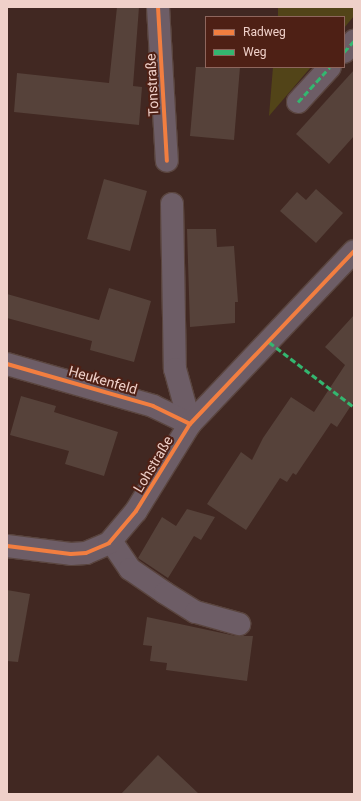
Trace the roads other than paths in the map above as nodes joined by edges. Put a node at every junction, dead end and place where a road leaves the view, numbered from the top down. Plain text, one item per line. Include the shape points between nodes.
1 (158, 7) edge
2 (354, 41) edge
3 (345, 51) edge
4 (329, 68) edge
5 (298, 102) dead end
6 (167, 161) dead end
7 (172, 204) dead end
8 (354, 251) edge
9 (7, 364) edge
10 (190, 424) junction
11 (111, 541) junction
12 (7, 546) edge
13 (238, 624) dead end

1 - 6 street, Tonstraße
2 - 3 street
4 - 5 street
7 - 10 street via 175,369
8 - 10 street, Lohstraße
9 - 10 street, Heukenfeld via 153,406
10 - 11 street, Lohstraße via 136,511
11 - 12 street, Lohstraße via 86,553 71,554
11 - 13 street via 130,569 165,593 196,612

